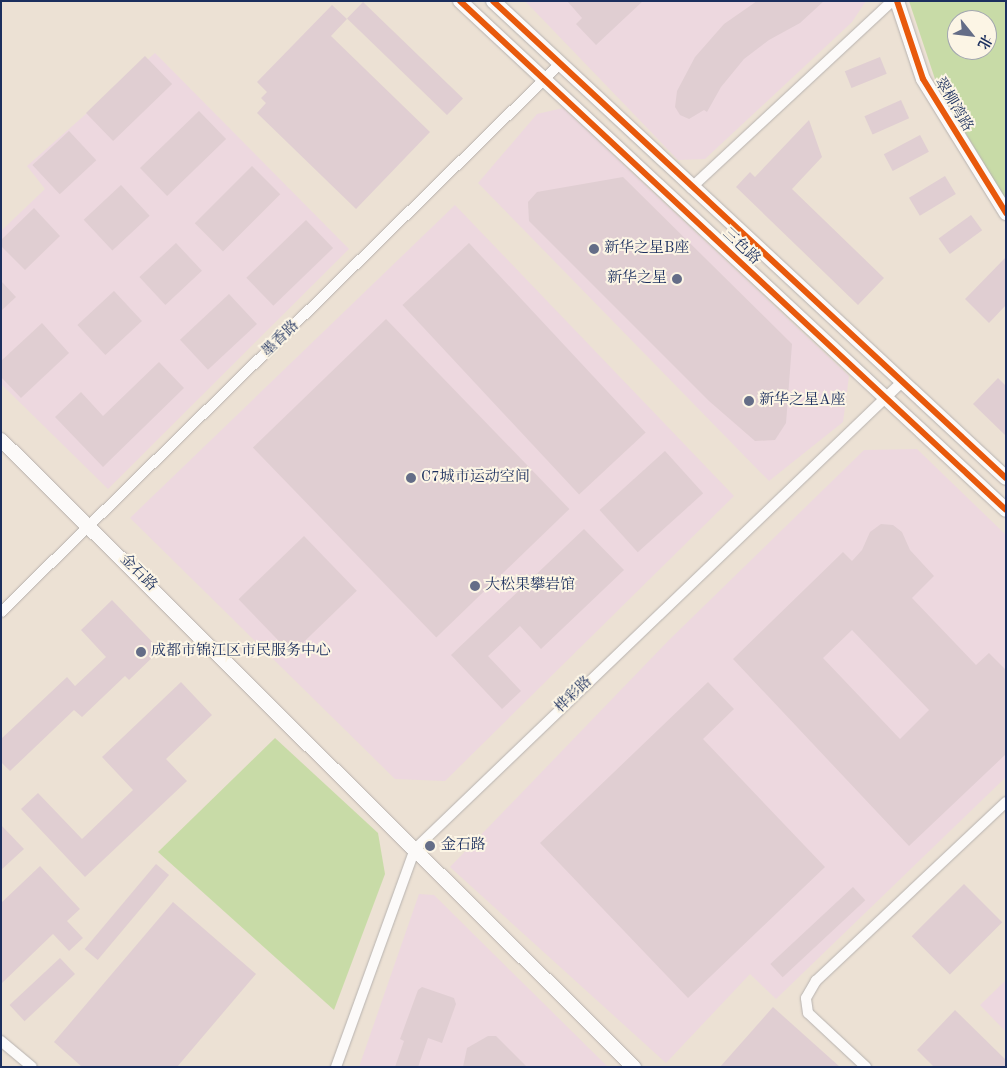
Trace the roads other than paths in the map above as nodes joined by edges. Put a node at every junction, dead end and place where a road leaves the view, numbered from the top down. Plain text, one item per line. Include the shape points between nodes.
1 (460, 1) edge
2 (492, 1) edge
3 (892, 1) edge
4 (897, 1) edge
5 (559, 65) junction
6 (544, 81) junction
7 (691, 188) junction
8 (1006, 212) edge
9 (901, 383) junction
10 (885, 397) junction
11 (1, 440) edge
12 (1006, 478) edge
13 (1006, 510) edge
14 (90, 525) junction
15 (1, 612) edge
16 (1006, 802) edge
17 (416, 849) junction
18 (1, 1041) edge
19 (32, 1067) edge
20 (336, 1067) edge
21 (634, 1067) edge
22 (866, 1067) edge

1 - 6 street, 三色路
2 - 5 street, 三色路
3 - 7 street
4 - 8 street, 翠柳湾路 via 923,79
5 - 6 street, 墨香路
5 - 7 street, 三色路
6 - 10 street, 三色路
6 - 14 street, 墨香路
7 - 9 street, 三色路
9 - 10 street, 桦彩路
9 - 12 street, 三色路
10 - 13 street, 三色路
10 - 17 street, 桦彩路
11 - 14 street, 金石路
14 - 15 street, 墨香路
14 - 17 street, 金石路
16 - 22 street via 816,981 806,998 808,1014
17 - 20 street, 桦彩路
17 - 21 street, 金石路
18 - 19 street

